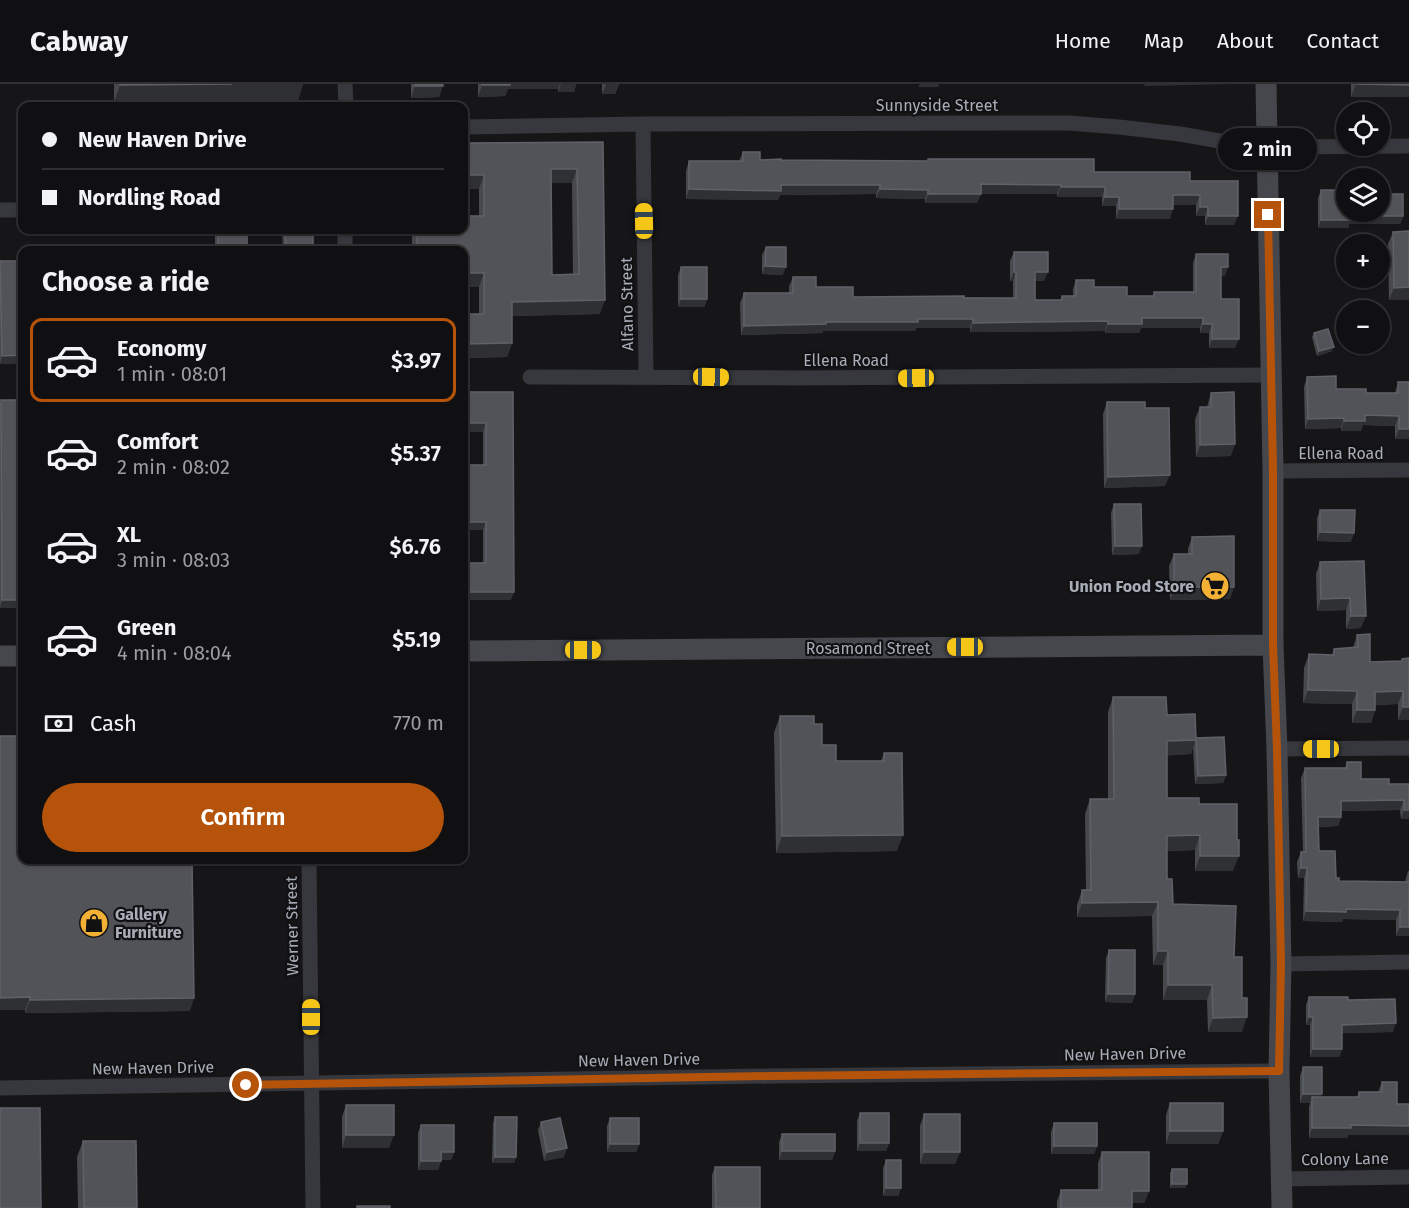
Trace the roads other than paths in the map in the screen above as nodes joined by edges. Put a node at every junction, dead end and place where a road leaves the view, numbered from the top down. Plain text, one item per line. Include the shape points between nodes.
1 (345, 84) edge
2 (1266, 84) edge
3 (345, 102) edge
4 (643, 124) junction
5 (468, 127) edge
6 (1267, 146) junction
7 (1409, 146) edge
8 (0, 210) edge
9 (18, 210) edge
10 (1270, 375) junction
11 (530, 376) dead end
12 (646, 376) junction
13 (1409, 470) edge
14 (1273, 471) junction
15 (1273, 645) junction
16 (468, 651) edge
17 (0, 656) edge
18 (18, 656) edge
19 (1409, 748) edge
20 (1277, 749) junction
21 (309, 864) edge
22 (1409, 962) edge
23 (1281, 964) junction
24 (1279, 1071) junction
25 (312, 1084) junction
26 (0, 1088) edge
27 (1409, 1177) edge
28 (1282, 1179) junction
29 (313, 1208) edge
30 (1282, 1208) edge

1 - 3 street
2 - 6 street
4 - 5 street, Sunnyside Street
4 - 6 street, Sunnyside Street via 1069,123
4 - 12 street, Alfano Street
6 - 7 street, Sunnyside Street
6 - 10 street
8 - 9 street
10 - 12 street, Ellena Road
10 - 14 street
11 - 12 street, Ellena Road
13 - 14 street, Ellena Road
14 - 15 street
15 - 16 street, Rosamond Street
15 - 20 street
17 - 18 street
19 - 20 street
20 - 23 street
21 - 25 street, Werner Street
22 - 23 street
23 - 24 street
24 - 25 street, New Haven Drive
24 - 28 street
25 - 26 street, New Haven Drive
25 - 29 street, Werner Street
27 - 28 street, Colony Lane
28 - 30 street

